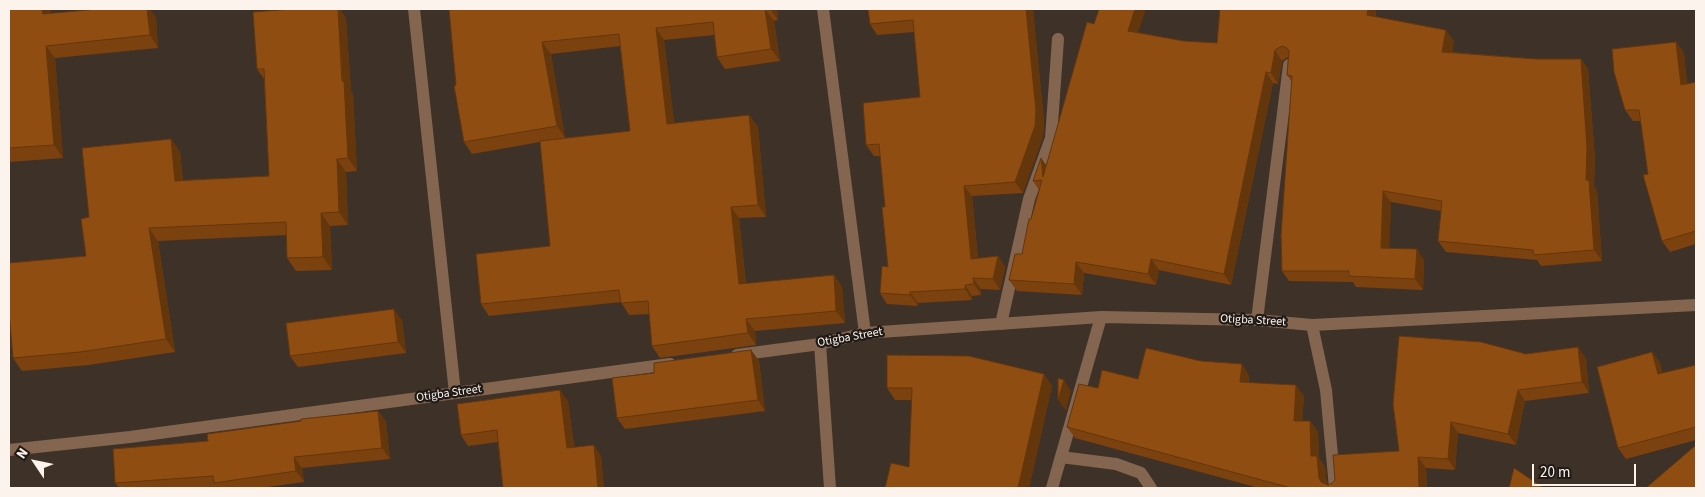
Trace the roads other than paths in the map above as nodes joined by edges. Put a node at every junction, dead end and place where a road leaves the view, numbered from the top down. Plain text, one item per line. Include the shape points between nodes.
1 (414, 9) edge
2 (823, 9) edge
3 (1058, 38) dead end
4 (1289, 65) edge
5 (1696, 305) edge
6 (1101, 317) junction
7 (1257, 320) junction
8 (1001, 324) junction
9 (1312, 325) junction
10 (865, 333) junction
11 (820, 344) junction
12 (726, 357) edge
13 (679, 363) edge
14 (455, 393) junction
15 (9, 450) edge
16 (1061, 457) junction
17 (830, 488) edge
18 (1052, 488) edge
19 (1151, 488) edge
20 (1335, 488) edge

1 - 14 street
2 - 10 street
3 - 8 street via 1051,138 1029,199
4 - 7 street
5 - 9 street, Otigba Street
6 - 7 street, Otigba Street
6 - 8 street, Otigba Street
6 - 16 street
7 - 9 street, Otigba Street
8 - 10 street, Otigba Street
9 - 20 street via 1326,390
10 - 11 street, Otigba Street
11 - 12 street, Otigba Street
11 - 17 street
13 - 14 street, Otigba Street
14 - 15 street, Otigba Street
16 - 18 street
16 - 19 street via 1116,464 1141,473

